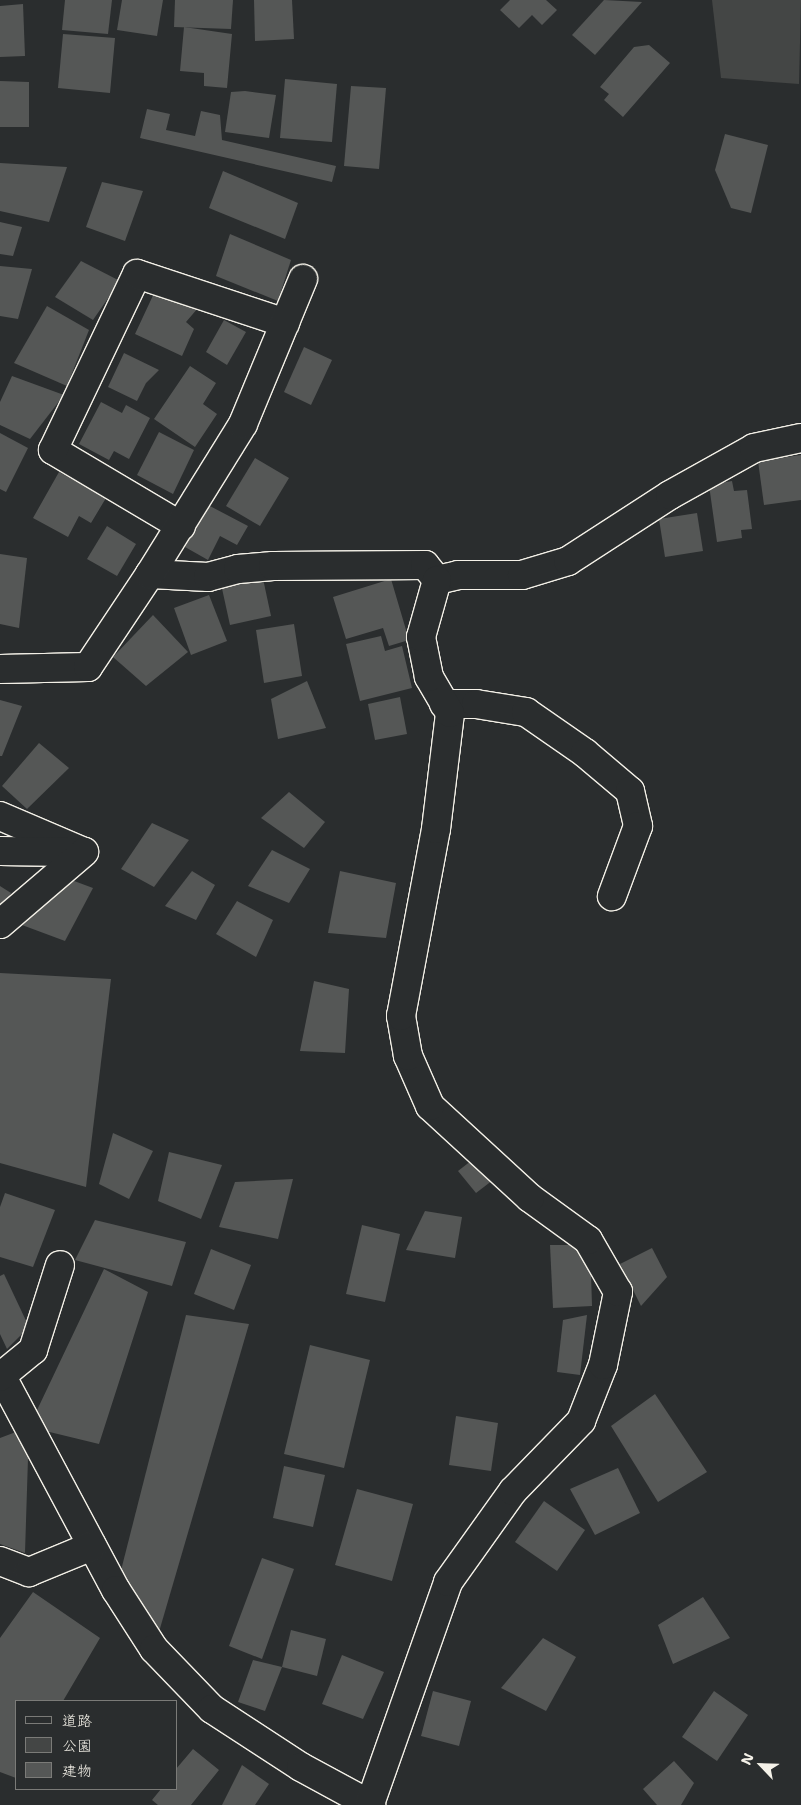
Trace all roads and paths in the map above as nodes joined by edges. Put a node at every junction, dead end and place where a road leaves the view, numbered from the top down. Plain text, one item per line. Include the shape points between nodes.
1 (303, 279) dead end
2 (285, 322) junction
3 (801, 438) edge
4 (180, 526) junction
5 (150, 574) junction
6 (437, 580) junction
7 (0, 669) edge
8 (444, 704) junction
9 (0, 816) edge
10 (0, 851) edge
11 (84, 852) junction
12 (612, 896) dead end
13 (0, 924) edge
14 (60, 1265) dead end
15 (0, 1375) edge
16 (92, 1546) junction
17 (0, 1561) edge
18 (370, 1805) edge

1 - 2 street
2 - 4 street via 242,424
2 - 4 street via 137,274 53,450
3 - 6 street via 754,448 670,495 568,561 522,575 458,575
4 - 5 street
5 - 6 street via 208,577 238,569 273,566 425,565
5 - 7 street via 88,667
6 - 8 street via 421,637 429,677
8 - 12 street via 476,704 526,712 585,753 630,791 638,826
8 - 18 street via 450,713 436,829 401,1016 408,1056 430,1106 530,1198 588,1240 618,1292 603,1366 581,1422 514,1491 448,1582
9 - 11 street
10 - 11 street
11 - 13 street
14 - 15 street via 33,1350
15 - 16 street
16 - 17 street via 29,1572
16 - 18 street via 154,1648 212,1709 301,1767

